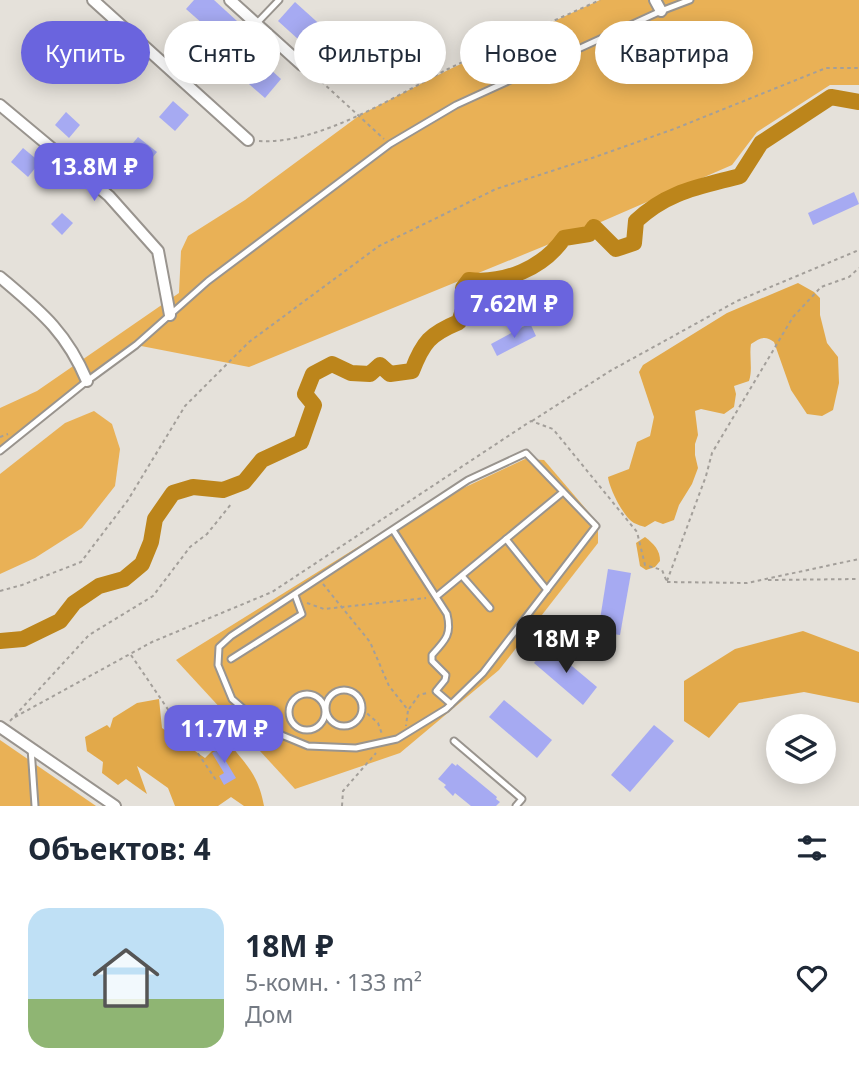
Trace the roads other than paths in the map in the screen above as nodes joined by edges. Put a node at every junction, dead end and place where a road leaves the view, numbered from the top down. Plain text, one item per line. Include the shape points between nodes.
1 (93, 0) edge
2 (230, 0) edge
3 (279, 0) edge
4 (655, 0) edge
5 (690, 0) edge
6 (662, 11) junction
7 (253, 21) edge
8 (259, 21) edge
9 (280, 45) edge
10 (294, 58) edge
11 (0, 105) edge
12 (248, 140) road end
13 (0, 277) edge
14 (170, 315) junction
15 (87, 381) junction
16 (0, 451) edge
17 (563, 492) junction
18 (393, 530) junction
19 (506, 540) junction
20 (462, 576) junction
21 (547, 590) junction
22 (295, 595) junction
23 (437, 596) junction
24 (490, 608) dead end
25 (231, 659) dead end
26 (451, 704) junction
27 (325, 710) junction
28 (0, 727) edge
29 (454, 741) dead end
30 (31, 748) junction
31 (35, 806) edge
32 (115, 806) edge
33 (516, 806) edge

1 - 12 street
2 - 7 street
3 - 8 lane
4 - 6 street
5 - 6 lane
6 - 14 lane via 456,105 390,144 208,281
9 - 10 street
11 - 14 street via 109,195 158,251
13 - 15 street via 47,317 76,353
14 - 15 lane
15 - 16 lane
17 - 18 lane via 526,453 468,480
17 - 19 lane
17 - 21 lane via 596,526
18 - 22 lane
18 - 23 lane
19 - 20 lane
19 - 21 lane
20 - 23 lane
20 - 24 lane
21 - 26 lane via 483,673
22 - 25 lane via 302,614
22 - 26 lane via 219,648 218,664 232,699 267,729 307,746 356,748 405,734
23 - 26 lane via 450,626 432,661 446,676 436,691
27 - 27 lane via 321,723 310,730 296,727 288,715 292,701 304,694 318,698
27 - 27 lane via 333,723 347,726 358,719 362,709 356,694 342,689 329,696
28 - 30 street
29 - 33 lane via 522,799
30 - 31 lane
30 - 32 street

